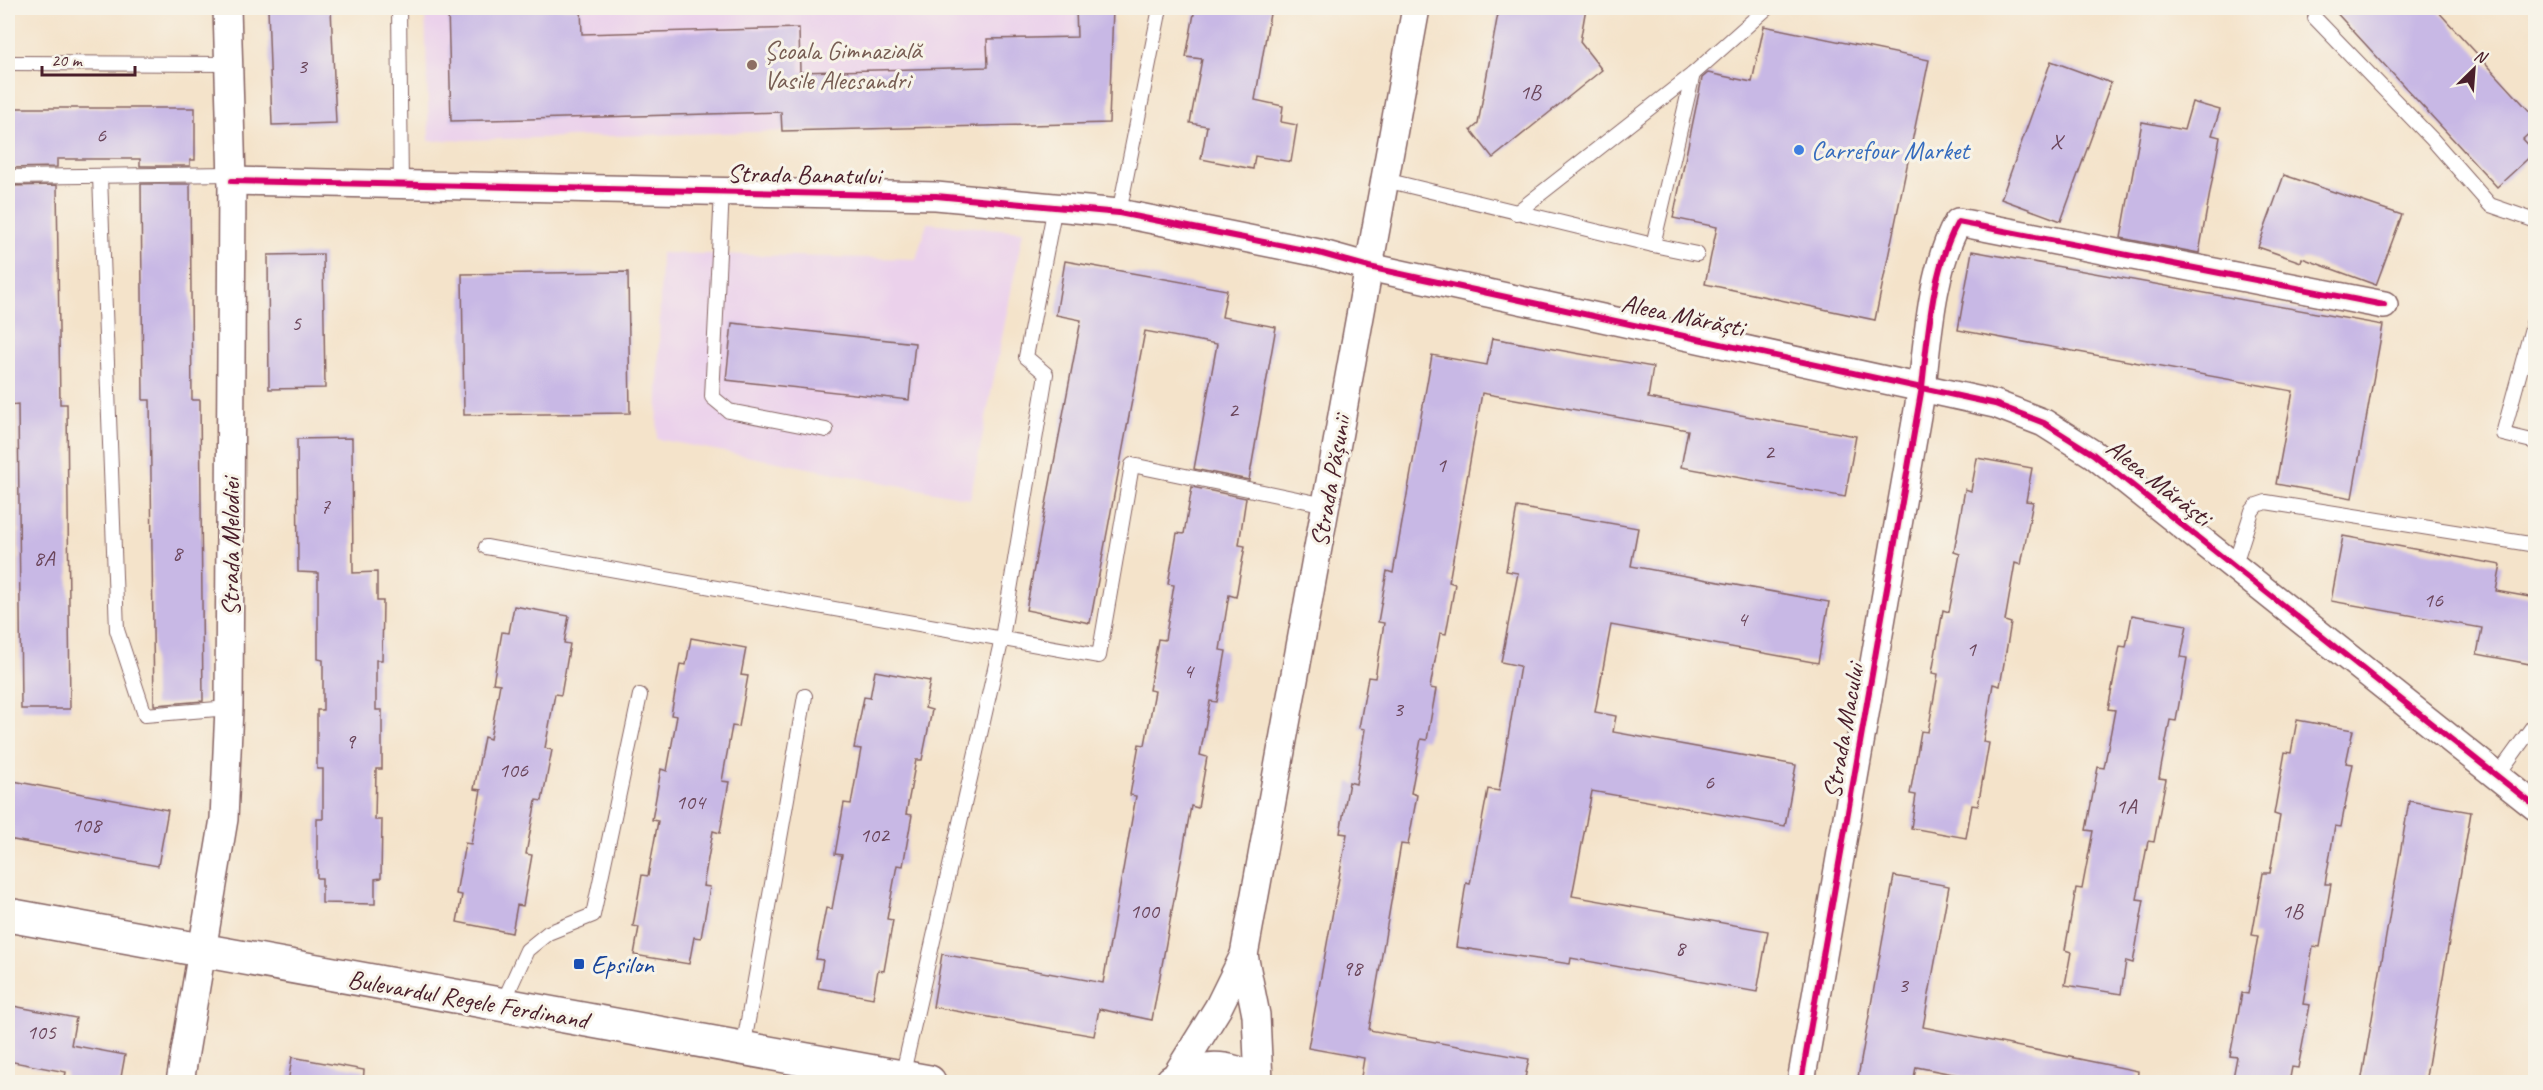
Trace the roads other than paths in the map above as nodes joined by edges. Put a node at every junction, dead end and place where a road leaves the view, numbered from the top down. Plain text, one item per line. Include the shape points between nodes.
1 (227, 8) edge
2 (399, 8) edge
3 (1160, 8) edge
4 (1416, 8) edge
5 (1767, 8) edge
6 (2315, 18) dead end
7 (8, 63) edge
8 (229, 64) junction
9 (1693, 74) junction
10 (100, 176) junction
11 (8, 177) edge
12 (232, 178) junction
13 (1385, 180) junction
14 (402, 185) junction
15 (722, 191) junction
16 (1055, 206) junction
17 (1119, 213) junction
18 (1515, 213) junction
19 (2535, 221) edge
20 (1653, 245) junction
21 (1697, 255) dead end
22 (1369, 267) junction
23 (2384, 305) dead end
24 (2535, 313) edge
25 (1922, 387) junction
26 (826, 430) dead end
27 (2535, 442) edge
28 (1326, 505) junction
29 (2535, 545) edge
30 (486, 547) dead end
31 (2234, 567) junction
32 (1002, 638) junction
33 (640, 695) dead end
34 (806, 696) dead end
35 (228, 708) junction
36 (2535, 722) edge
37 (2497, 776) junction
38 (2535, 807) edge
39 (8, 915) edge
40 (204, 951) junction
41 (1244, 955) junction
42 (501, 1005) junction
43 (743, 1049) junction
44 (915, 1080) edge
45 (1172, 1082) edge
46 (180, 1083) edge
47 (1257, 1083) edge
48 (1801, 1083) edge

1 - 8 street, Strada Melodiei
2 - 14 lane
3 - 17 lane
4 - 13 street, Strada Pășunii
5 - 9 lane
6 - 19 lane via 2433,139 2490,205
7 - 8 lane
8 - 12 street, Strada Melodiei
9 - 18 lane
9 - 20 lane
10 - 11 lane
10 - 12 lane
10 - 35 lane via 117,630 145,715
12 - 14 street, Strada Banatului
12 - 35 street, Strada Melodiei
13 - 18 lane
13 - 22 street, Strada Pășunii
14 - 15 street, Strada Banatului
15 - 16 street, Strada Banatului via 936,196
15 - 26 lane via 712,397 729,411
16 - 17 street, Strada Banatului
16 - 32 lane via 1026,357 1046,374
17 - 22 street, Strada Banatului via 1319,253
18 - 20 lane
20 - 21 lane
22 - 25 street, Aleea Mărăști
22 - 28 street, Strada Pășunii
23 - 25 street, Strada Macului via 1958,222 1948,239 1940,271
24 - 27 lane via 2503,434
25 - 31 street, Aleea Mărăști via 1995,404 2043,423 2093,454
25 - 48 street, Strada Macului
28 - 32 lane via 1132,465 1099,656
28 - 41 street, Strada Pășunii
29 - 31 lane via 2266,502 2252,511
30 - 32 lane
31 - 37 street, Aleea Mărăști
32 - 44 lane
33 - 42 lane via 593,915 548,933 527,950
34 - 43 lane
35 - 40 street, Strada Melodiei via 224,819
36 - 37 lane
37 - 38 street, Aleea Mărăști
39 - 40 main road, Bulevardul Regele Ferdinand
40 - 42 main road, Bulevardul Regele Ferdinand
40 - 46 street, Strada Melodiei
41 - 45 street, Strada Pășunii via 1218,1008
41 - 47 street, Strada Pășunii via 1256,1015
42 - 43 main road, Bulevardul Regele Ferdinand
43 - 44 main road, Bulevardul Regele Ferdinand
45 - 47 main road via 1207,1068 1226,1069

